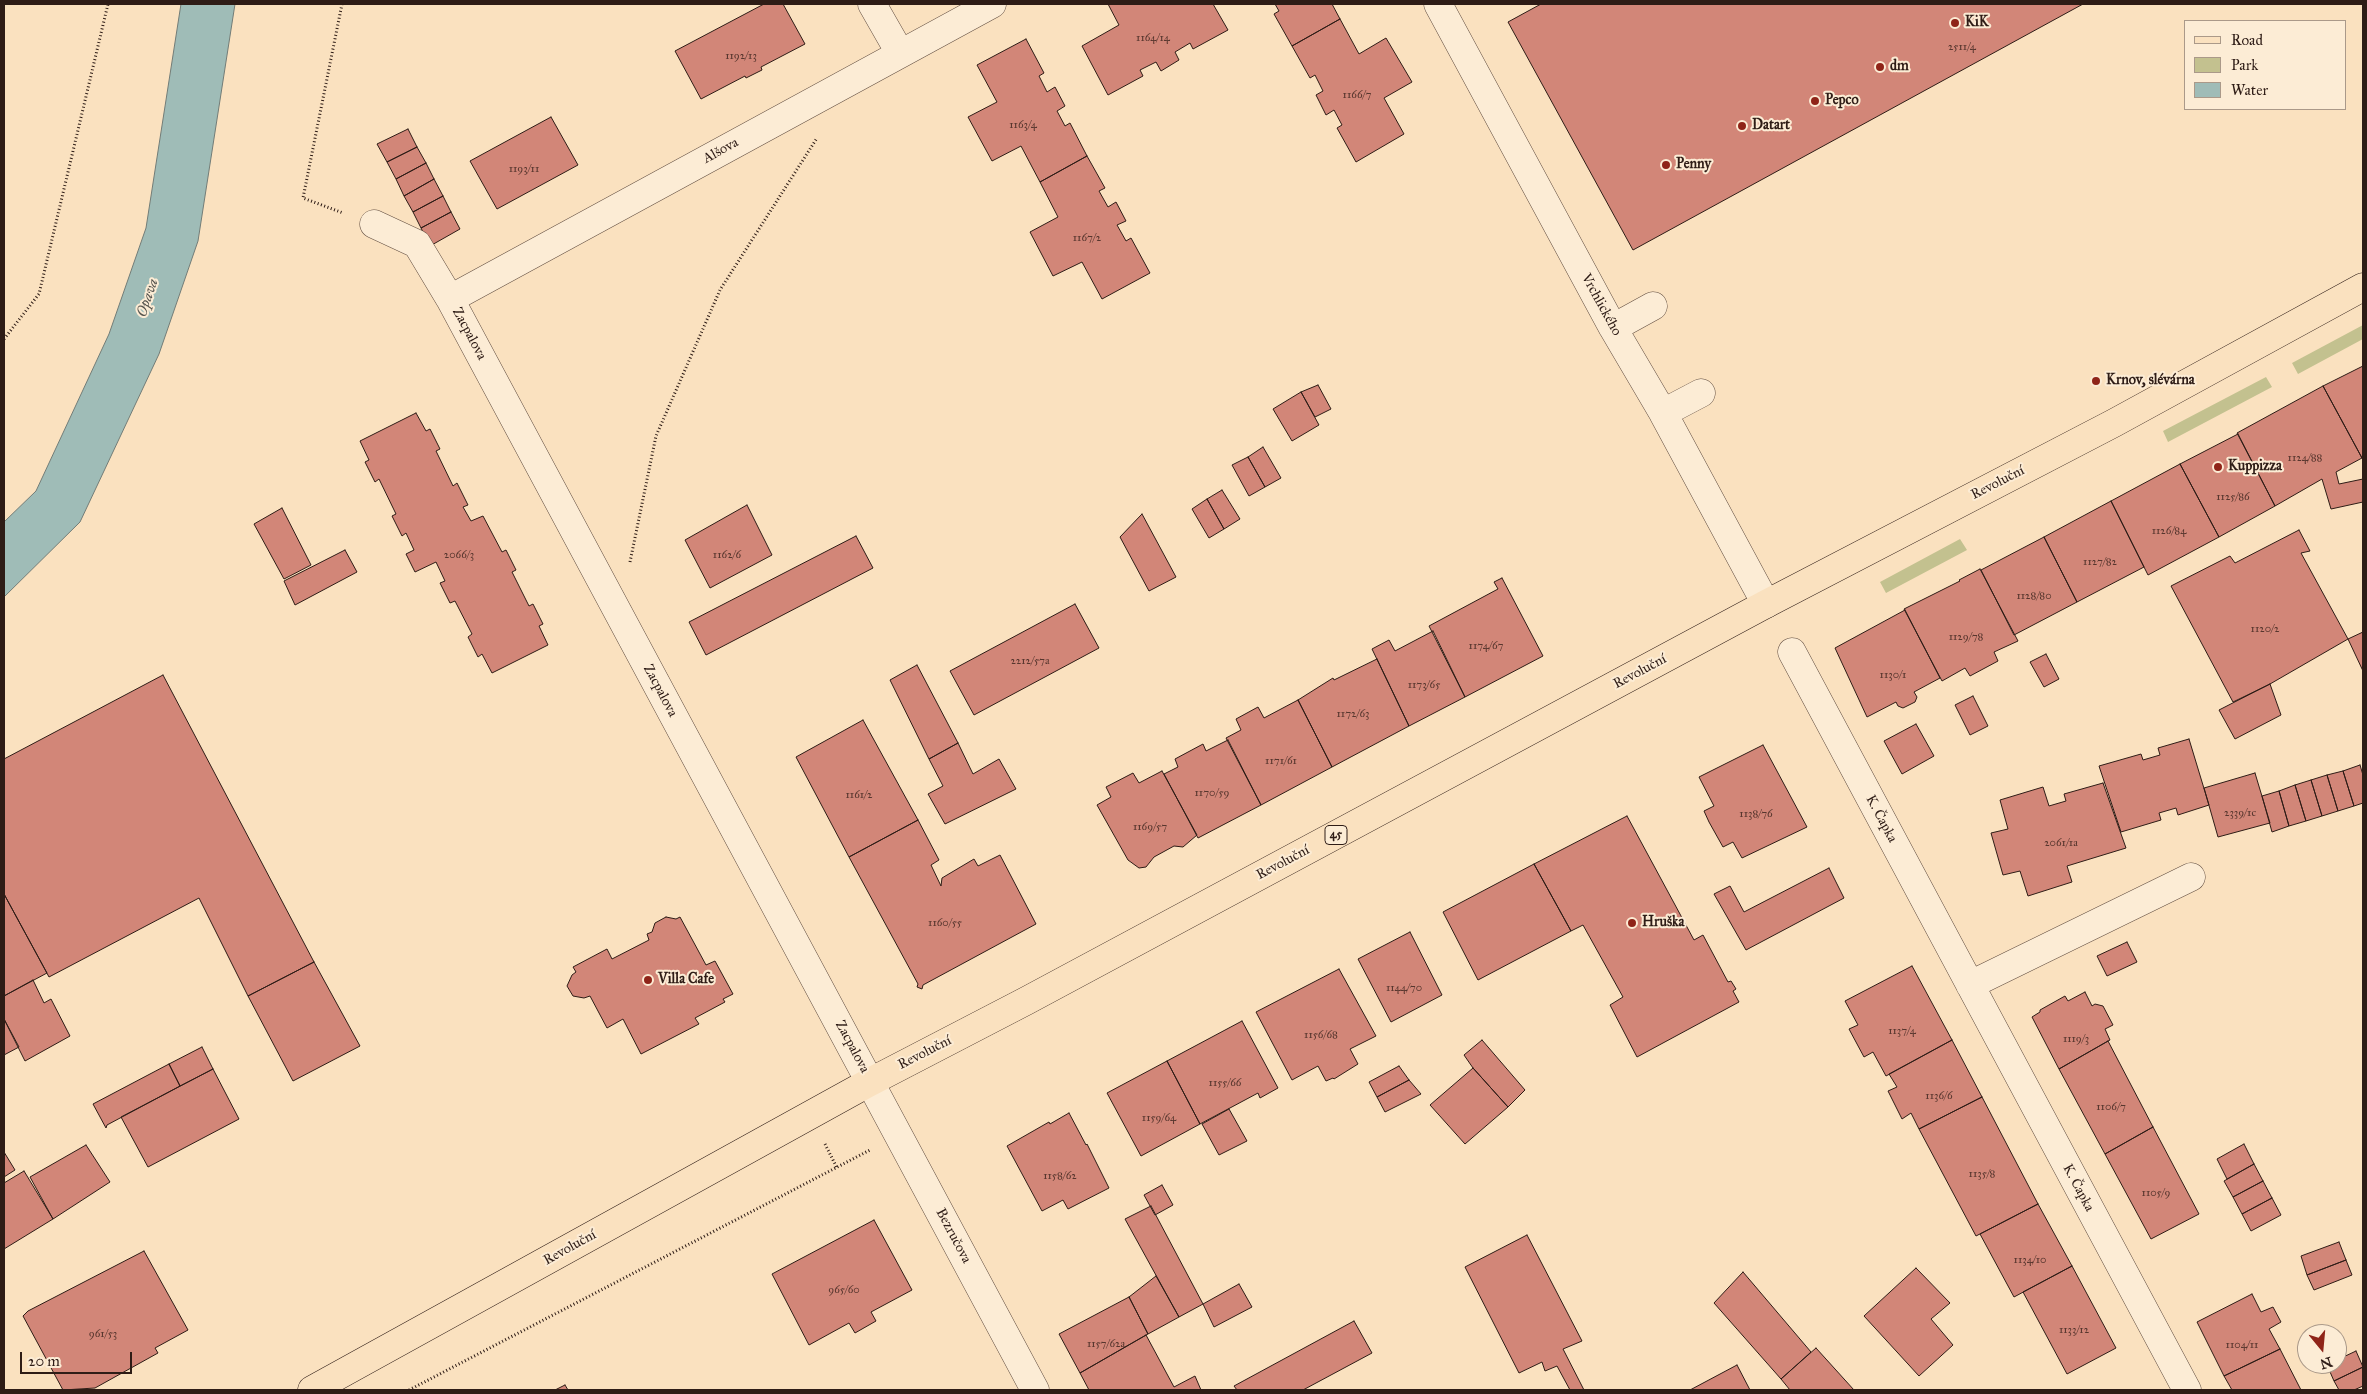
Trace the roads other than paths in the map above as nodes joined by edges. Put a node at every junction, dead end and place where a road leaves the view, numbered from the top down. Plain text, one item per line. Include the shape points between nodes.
1 (872, 4) edge
2 (992, 4) edge
3 (1438, 4) edge
4 (900, 53) junction
5 (374, 224) road end
6 (2363, 286) edge
7 (450, 299) junction
8 (1653, 306) dead end
9 (1613, 328) junction
10 (1701, 393) dead end
11 (1663, 413) junction
12 (1766, 604) junction
13 (1792, 652) dead end
14 (2191, 877) dead end
15 (1970, 985) junction
16 (870, 1082) junction
17 (312, 1390) edge
18 (1035, 1390) edge
19 (2187, 1390) edge

1 - 4 street
2 - 4 street, Alšova
3 - 9 street, Vrchlického
4 - 7 street, Alšova
5 - 7 street, Zacpalova via 417,244
6 - 12 main road, Revoluční / 45 via 2114,423
7 - 16 street, Zacpalova
8 - 9 street
9 - 11 street, Vrchlického
10 - 11 street
11 - 12 street, Vrchlického
12 - 16 main road, Revoluční / 45
13 - 15 street, K. Čapka
14 - 15 street
15 - 19 street, K. Čapka
16 - 17 main road, Revoluční / 45
16 - 18 street, Bezručova

